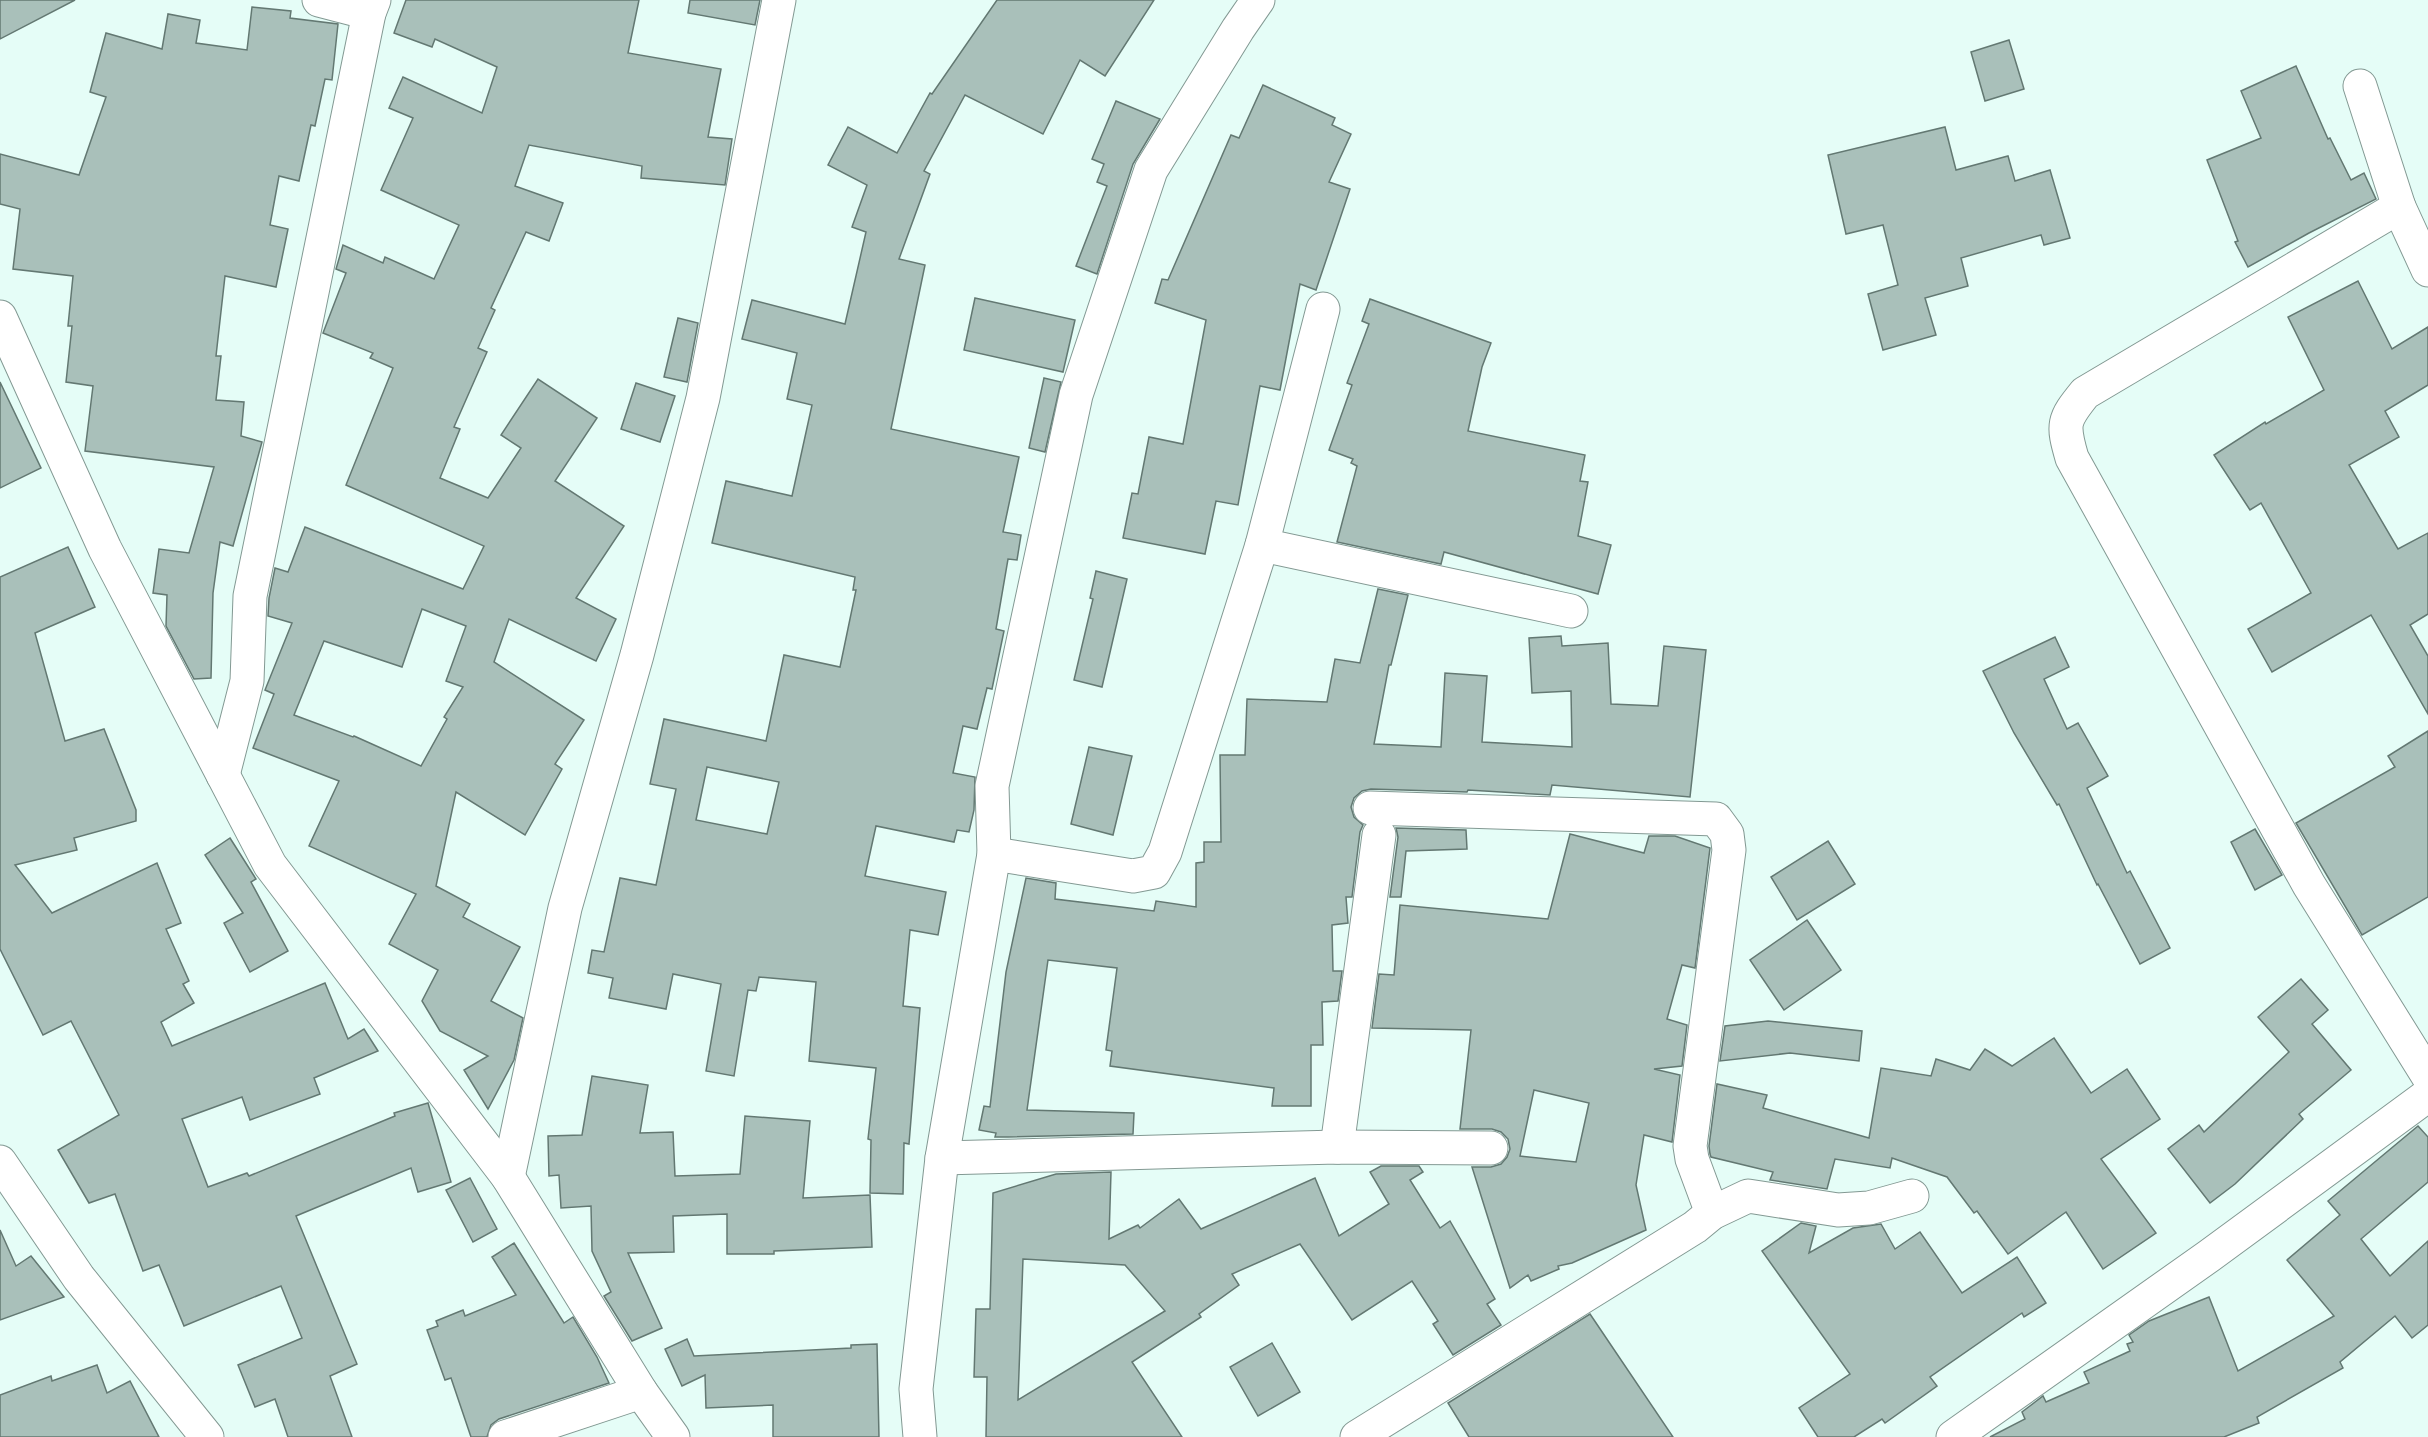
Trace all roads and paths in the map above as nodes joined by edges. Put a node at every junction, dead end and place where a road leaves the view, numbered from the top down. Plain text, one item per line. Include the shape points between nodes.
1 (319, 0) edge
2 (779, 0) edge
3 (1258, 0) edge
4 (371, 6) edge
5 (2360, 86) dead end
6 (2399, 207) junction
7 (2428, 270) edge
8 (1323, 309) dead end
9 (0, 318) edge
10 (1262, 545) junction
11 (1571, 611) dead end
12 (223, 775) junction
13 (994, 854) junction
14 (2428, 1076) edge
15 (2428, 1095) edge
16 (1337, 1147) junction
17 (1491, 1148) dead end
18 (942, 1158) junction
19 (0, 1162) edge
20 (508, 1177) junction
21 (1912, 1196) dead end
22 (1712, 1213) junction
23 (641, 1392) junction
24 (207, 1437) edge
25 (505, 1437) edge
26 (673, 1437) edge
27 (920, 1437) edge
28 (1357, 1437) edge
29 (1953, 1437) edge

1 - 4 street
2 - 20 street via 703,398 637,655 565,908
3 - 13 street via 1150,170 1076,396 992,786
4 - 12 street via 250,596 247,681
5 - 6 street
6 - 7 street
6 - 14 street via 2085,393 2068,413 2065,433 2072,458 2309,885
8 - 10 street
9 - 12 street via 105,549
10 - 11 street
10 - 13 street via 1165,852 1154,872 1133,876
12 - 20 street via 270,865
13 - 18 street
15 - 29 street
16 - 17 street
16 - 18 street
16 - 22 street via 1374,821 1716,819 1727,834 1729,850 1690,1146
18 - 27 street via 916,1389
19 - 24 street via 79,1278
20 - 23 street
21 - 22 street via 1869,1208 1838,1210 1748,1196
22 - 28 street
23 - 25 street
23 - 26 street

